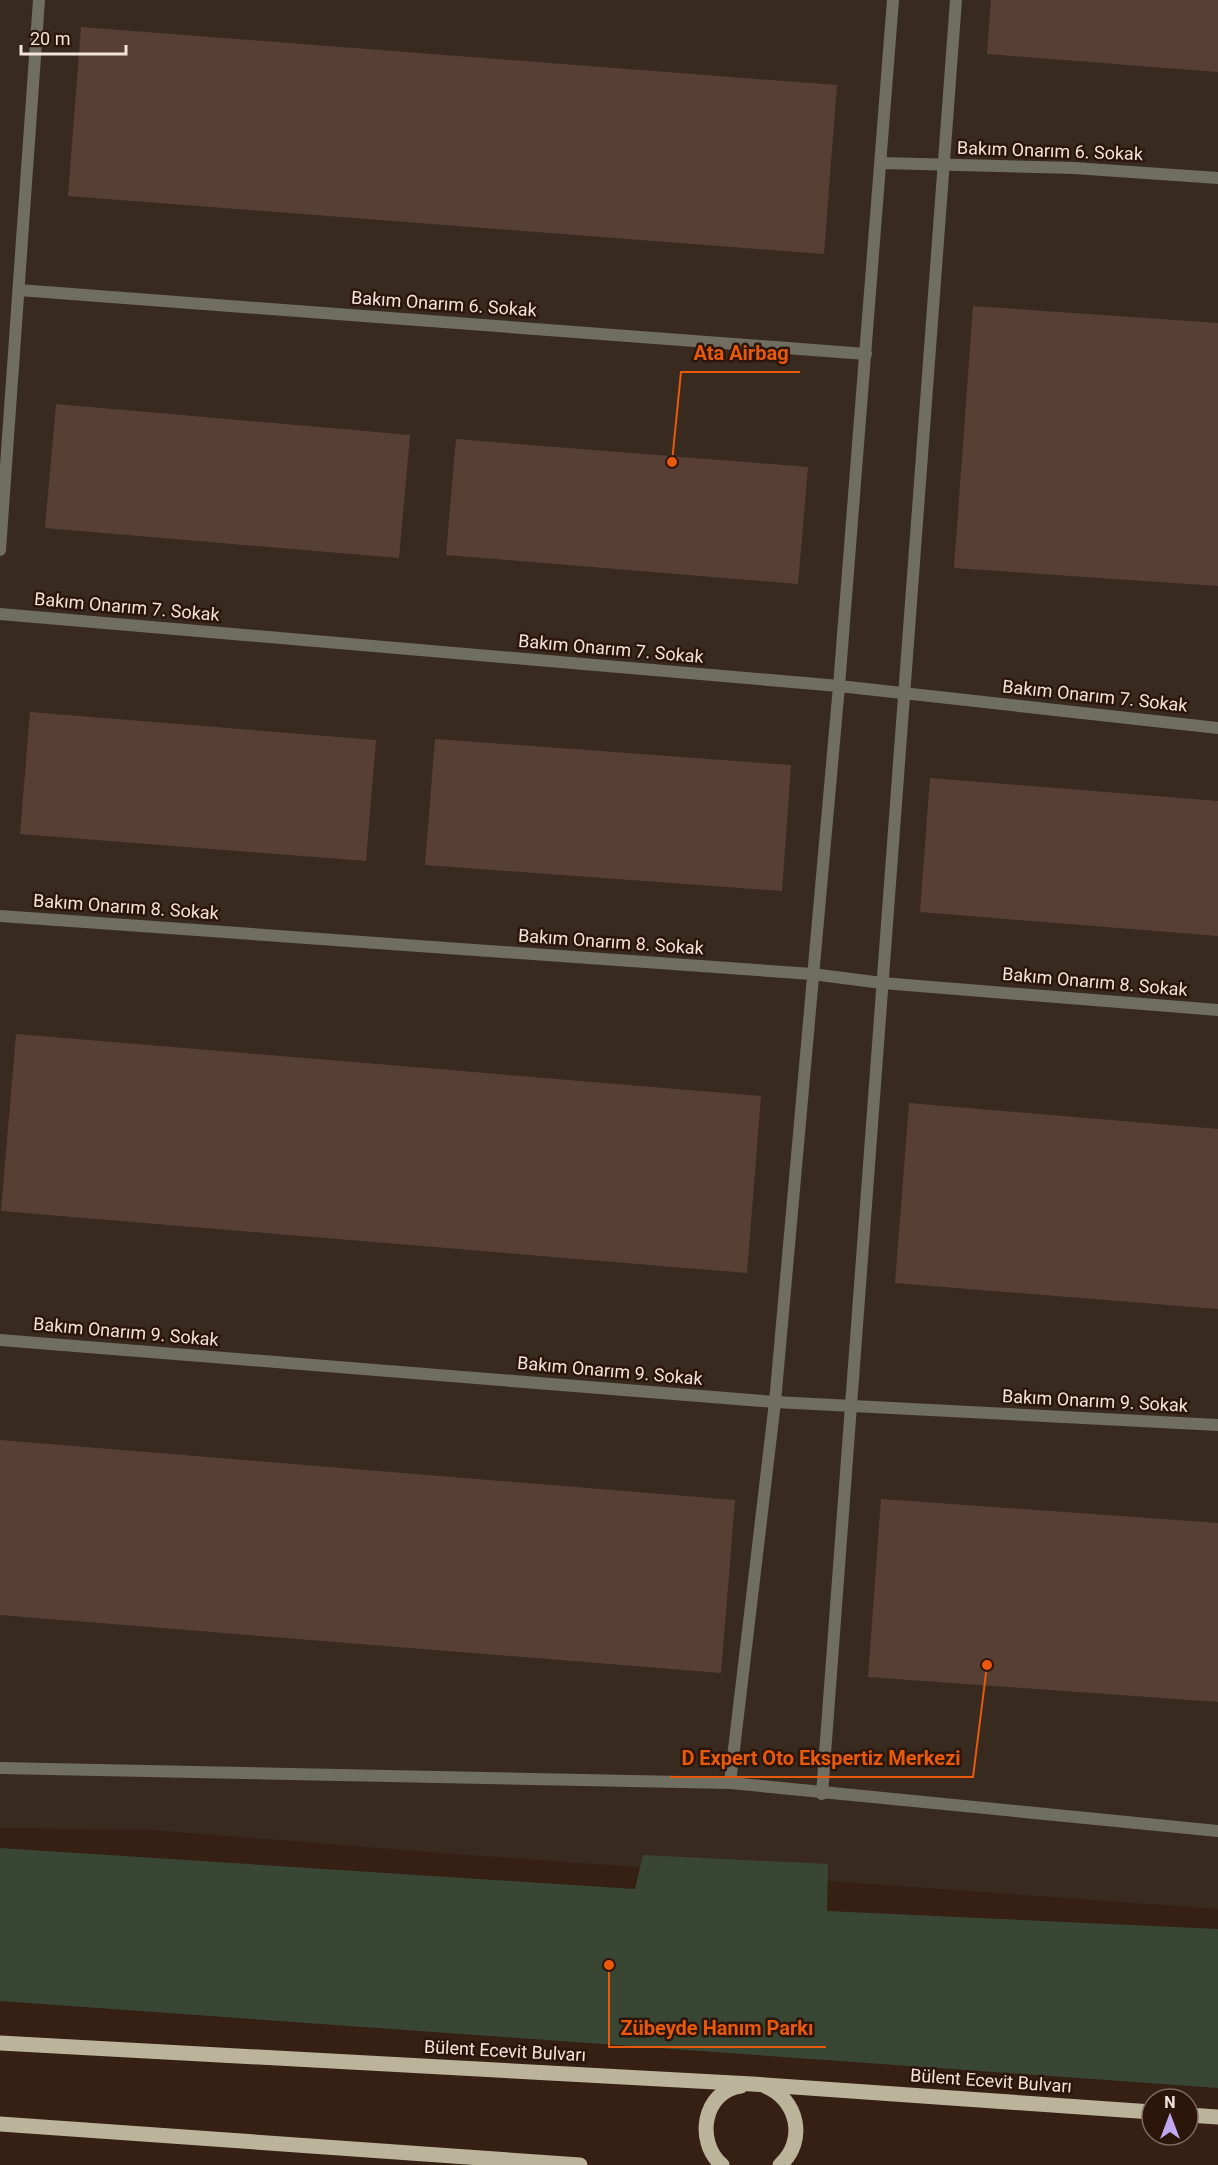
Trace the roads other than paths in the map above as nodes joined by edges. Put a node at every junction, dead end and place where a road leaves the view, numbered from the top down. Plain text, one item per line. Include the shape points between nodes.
1 (39, 0) edge
2 (893, 0) edge
3 (956, 0) edge
4 (880, 163) junction
5 (943, 165) junction
6 (1218, 178) edge
7 (19, 290) junction
8 (866, 354) junction
9 (0, 550) edge
10 (0, 614) edge
11 (839, 686) junction
12 (904, 694) junction
13 (1218, 728) edge
14 (0, 916) edge
15 (812, 974) junction
16 (882, 983) junction
17 (1218, 1010) edge
18 (0, 1340) edge
19 (776, 1402) junction
20 (851, 1407) junction
21 (1218, 1425) edge
22 (0, 1768) edge
23 (730, 1783) junction
24 (822, 1794) junction
25 (1218, 1831) edge
26 (0, 2043) edge
27 (752, 2084) junction
28 (1140, 2111) edge
29 (1200, 2116) edge
30 (1218, 2117) edge
31 (0, 2124) edge
32 (535, 2164) edge
33 (580, 2165) edge
34 (722, 2165) edge
35 (780, 2165) edge

1 - 7 street
2 - 4 street
3 - 5 street
4 - 5 street, Bakım Onarım 6. Sokak
4 - 8 street
5 - 6 street, Bakım Onarım 6. Sokak via 1074,168
5 - 12 street
7 - 8 street, Bakım Onarım 6. Sokak
7 - 9 street
8 - 11 street
10 - 11 street, Bakım Onarım 7. Sokak
11 - 12 street, Bakım Onarım 7. Sokak
11 - 15 street
12 - 13 street, Bakım Onarım 7. Sokak
12 - 16 street
14 - 15 street, Bakım Onarım 8. Sokak
15 - 16 street, Bakım Onarım 8. Sokak
15 - 19 street
16 - 17 street, Bakım Onarım 8. Sokak
16 - 20 street
18 - 19 street, Bakım Onarım 9. Sokak
19 - 20 street, Bakım Onarım 9. Sokak
19 - 23 street
20 - 21 street, Bakım Onarım 9. Sokak
20 - 24 street
22 - 23 street
23 - 24 street
24 - 25 street
26 - 27 main road, Bülent Ecevit Bulvarı
27 - 28 main road, Bülent Ecevit Bulvarı
27 - 34 main road via 736,2086 723,2094 712,2105 706,2120 710,2150
27 - 35 main road via 779,2094 795,2118 794,2146
29 - 30 main road
31 - 32 main road
32 - 33 main road

